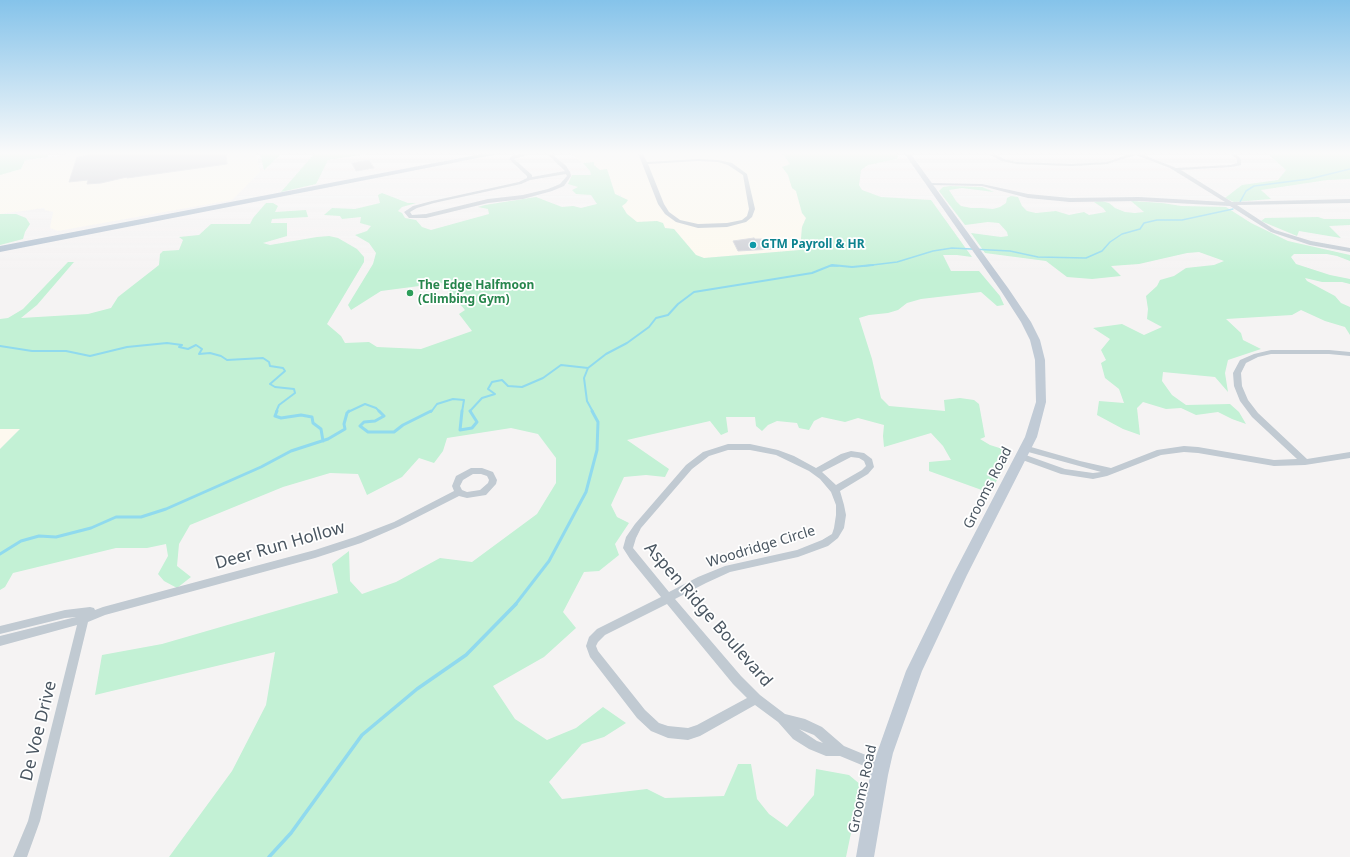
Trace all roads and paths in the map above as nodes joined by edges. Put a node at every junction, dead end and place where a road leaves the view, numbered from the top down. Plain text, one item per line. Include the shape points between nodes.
1 (483, 192) edge
2 (294, 193) edge
3 (478, 193) edge
4 (538, 193) edge
5 (656, 193) edge
6 (750, 193) edge
7 (936, 193) edge
8 (1020, 193) edge
9 (1213, 193) edge
10 (488, 201) junction
11 (1350, 201) edge
12 (1230, 204) junction
13 (0, 250) edge
14 (1350, 250) edge
15 (1350, 354) edge
16 (1022, 452) junction
17 (1350, 455) edge
18 (1305, 462) junction
19 (816, 472) junction
20 (834, 490) junction
21 (459, 492) dead end
22 (628, 548) joint
23 (668, 598) junction
24 (86, 615) junction
25 (0, 630) edge
26 (0, 641) edge
27 (756, 699) junction
28 (881, 767) junction
29 (20, 857) edge
30 (865, 857) edge

1 - 10 street
2 - 13 main road
3 - 10 street via 415,207 407,212 411,217 426,216
4 - 10 street
5 - 6 street via 672,218 691,225 720,226 744,221 751,213
7 - 16 street, Grooms Road via 1022,314 1035,340 1041,372 1041,402 1031,437
8 - 12 street via 1070,200 1139,199
9 - 12 street
11 - 12 street
12 - 14 street via 1263,226 1284,235 1310,243
15 - 18 street via 1271,352 1256,355 1243,362 1237,373 1238,386 1244,401 1255,415
16 - 18 street via 1064,472 1093,476 1160,452 1184,449 1274,463
16 - 28 street, Grooms Road via 914,672
17 - 18 street
19 - 20 street, Woodridge Circle
19 - 20 street via 851,454 868,459 871,464 865,472
19 - 22 street, Woodridge Circle via 778,453 739,446 720,448 706,454 689,467 638,526 630,537
20 - 23 street, Woodridge Circle via 841,515 835,536 819,546 798,553 728,569
21 - 24 street, Deer Run Hollow via 397,524 330,550
22 - 23 street, Aspen Ridge Boulevard
23 - 27 street, Aspen Ridge Boulevard via 736,680
23 - 27 street, Woodridge Circle via 597,635 591,646 594,654 641,714 655,727 668,732 688,734
24 - 25 street, Deer Run Hollow via 65,614
24 - 26 street, Deer Run Hollow
24 - 29 street, De Voe Drive via 34,821
27 - 28 street, Aspen Ridge Boulevard via 813,745 826,750 840,750
28 - 30 street, Grooms Road

